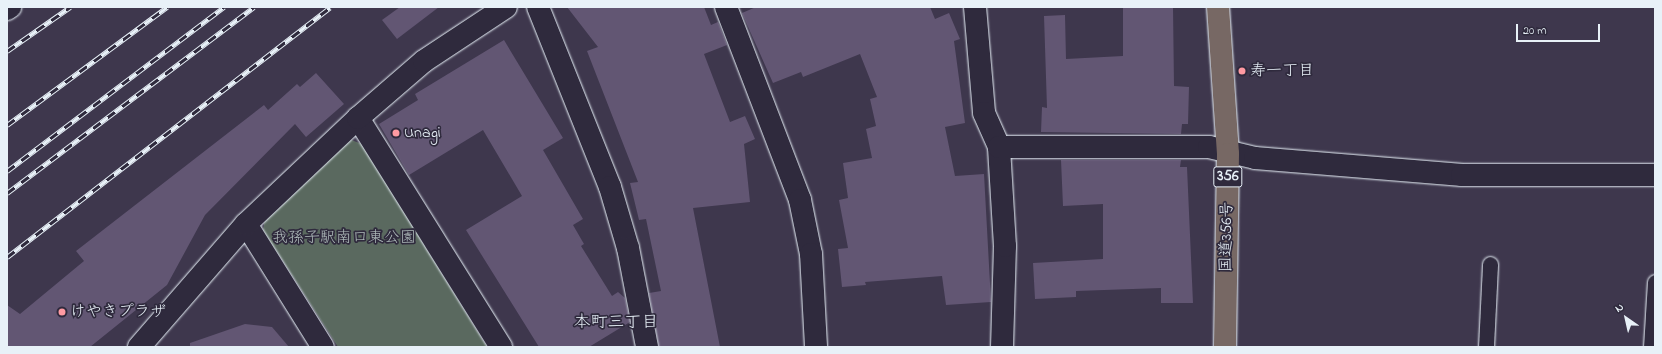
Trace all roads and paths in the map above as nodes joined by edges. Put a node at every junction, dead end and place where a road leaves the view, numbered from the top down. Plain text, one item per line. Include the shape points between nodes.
1 (10, 7) edge
2 (506, 7) edge
3 (538, 7) edge
4 (726, 7) edge
5 (975, 7) edge
6 (1218, 7) edge
7 (7, 9) edge
8 (358, 118) junction
9 (999, 147) junction
10 (1228, 154) junction
11 (1655, 175) edge
12 (246, 224) junction
13 (1490, 264) dead end
14 (1655, 282) edge
15 (139, 347) edge
16 (323, 347) edge
17 (501, 347) edge
18 (647, 347) edge
19 (816, 347) edge
20 (1002, 347) edge
21 (1225, 347) edge
22 (1486, 347) edge
23 (1651, 347) edge

1 - 7 street
2 - 8 street via 424,62
3 - 18 street via 610,188 628,248
4 - 19 street via 800,200 811,254
5 - 9 street via 984,113
6 - 10 highway, 国道356号 / 356
8 - 12 street
8 - 17 street
9 - 10 street via 1210,147
9 - 20 street via 1005,246
10 - 11 street via 1462,175
10 - 21 highway, 国道356号 / 356
12 - 15 street
12 - 16 street
13 - 22 lane
14 - 23 lane

